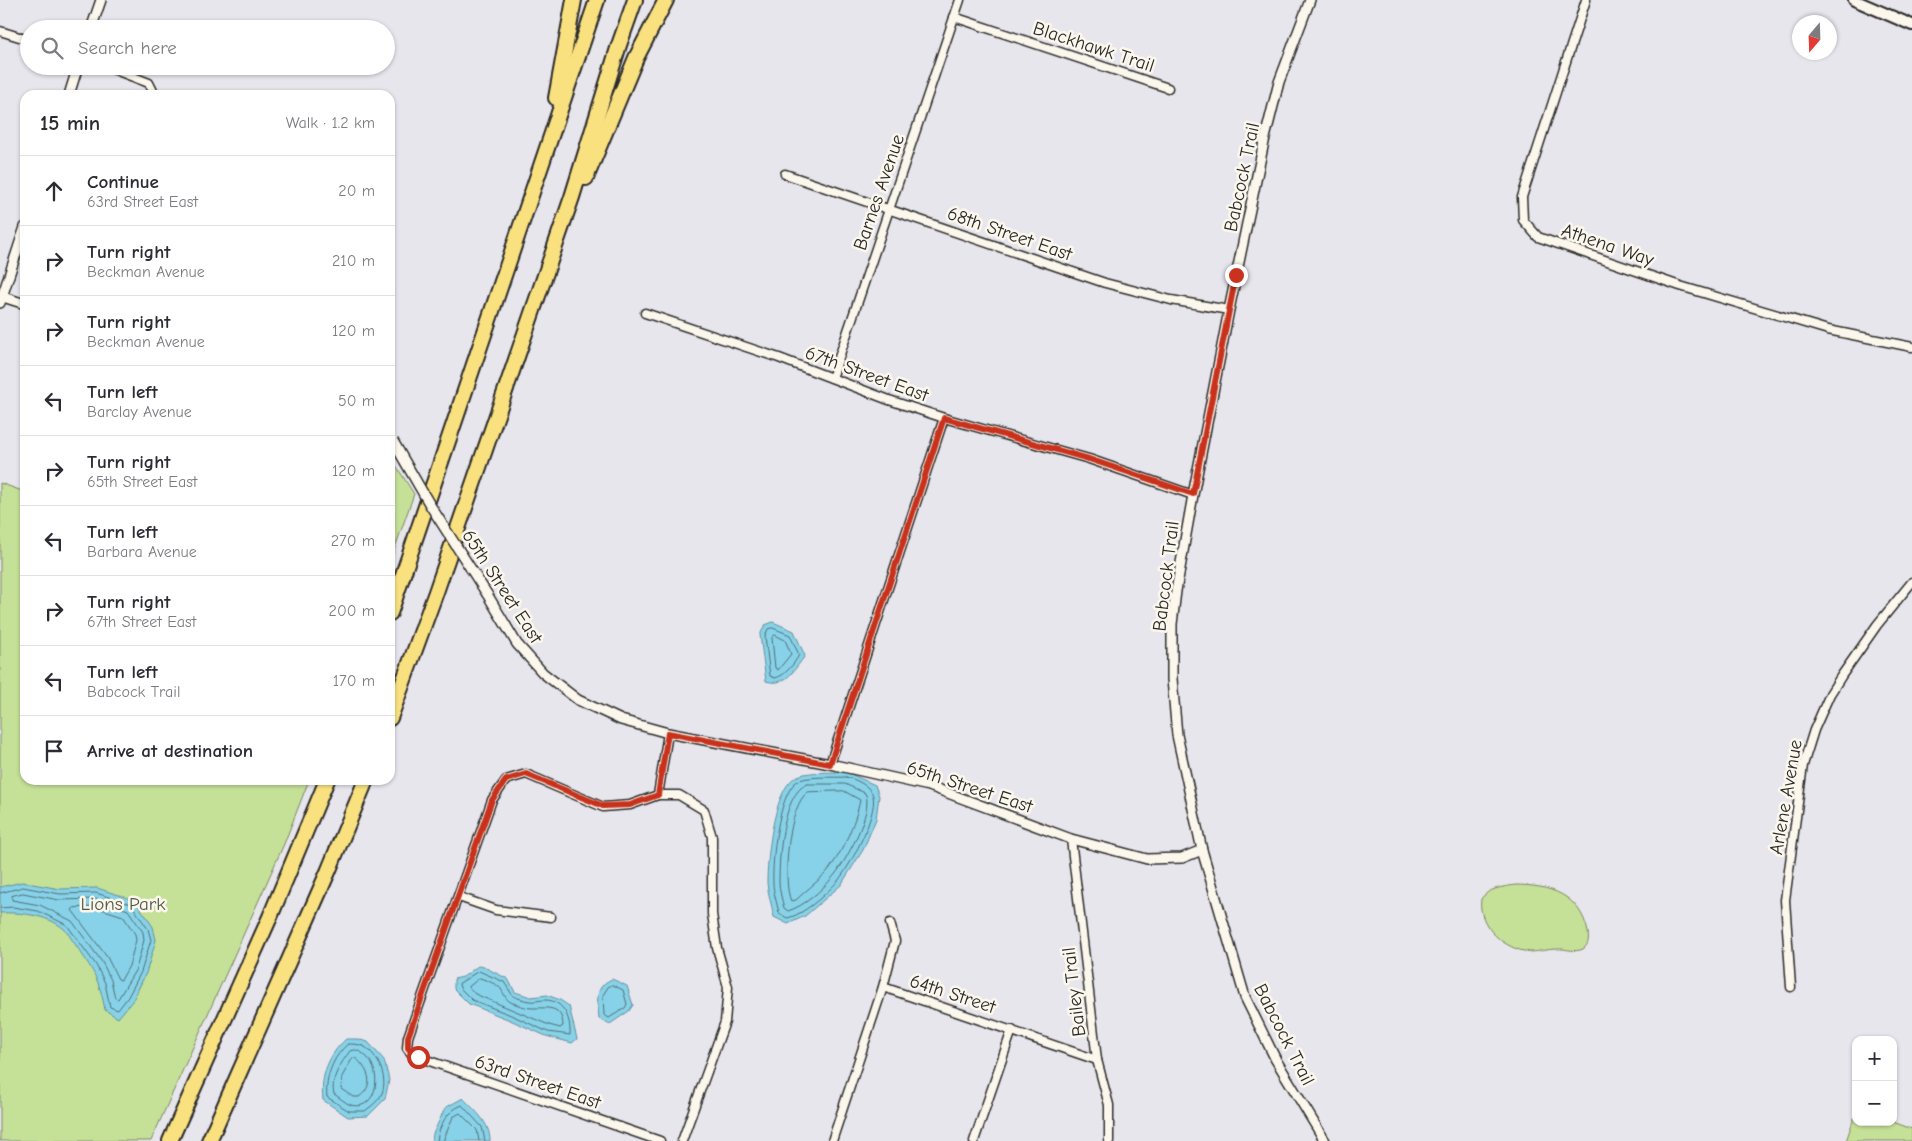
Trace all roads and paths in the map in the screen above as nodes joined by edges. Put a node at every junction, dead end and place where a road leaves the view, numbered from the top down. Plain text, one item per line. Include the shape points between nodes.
1 (101, 0) edge
2 (574, 0) edge
3 (598, 0) edge
4 (635, 0) edge
5 (666, 0) edge
6 (960, 0) edge
7 (1310, 0) edge
8 (1586, 0) edge
9 (1854, 0) edge
10 (954, 17) junction
11 (94, 20) edge
12 (1912, 25) edge
13 (0, 31) edge
14 (20, 37) edge
15 (75, 75) edge
16 (128, 75) edge
17 (1168, 88) dead end
18 (71, 90) edge
19 (153, 90) edge
20 (545, 152) junction
21 (785, 174) dead end
22 (572, 197) junction
23 (890, 209) junction
24 (20, 242) edge
25 (1, 298) edge
26 (20, 303) edge
27 (1228, 310) junction
28 (645, 313) dead end
29 (1912, 347) edge
30 (832, 378) junction
31 (944, 418) junction
32 (395, 443) edge
33 (1193, 494) junction
34 (1912, 582) edge
35 (395, 598) edge
36 (395, 704) edge
37 (668, 733) junction
38 (830, 764) junction
39 (325, 785) edge
40 (364, 785) edge
41 (658, 795) junction
42 (1071, 839) junction
43 (1202, 850) junction
44 (458, 897) junction
45 (551, 916) dead end
46 (890, 924) dead end
47 (883, 987) junction
48 (1791, 987) dead end
49 (1012, 1030) junction
50 (1097, 1060) junction
51 (170, 1141) edge
52 (209, 1141) edge
53 (660, 1141) edge
54 (682, 1141) edge
55 (832, 1141) edge
56 (974, 1141) edge
57 (1108, 1141) edge
58 (1325, 1141) edge

1 - 11 street
2 - 20 highway
3 - 20 highway
4 - 22 highway
5 - 22 highway via 636,58 585,180
6 - 10 street, Barnes Avenue
7 - 27 street, Babcock Trail via 1279,82
8 - 29 street, Athena Way via 1522,197 1523,220 1538,237 1680,286 1828,330
9 - 12 main road
10 - 17 street, Blackhawk Trail
10 - 23 street, Barnes Avenue
13 - 14 street
15 - 18 street
16 - 19 street via 149,83
20 - 35 highway
21 - 23 street, 68th Street East
22 - 36 highway
23 - 27 street, 68th Street East via 1105,283
23 - 30 street, Barnes Avenue
24 - 25 street
25 - 26 street
27 - 33 street, Babcock Trail
28 - 30 street, 67th Street East
30 - 31 street, 67th Street East
31 - 33 street, 67th Street East via 1089,459
31 - 38 street
32 - 37 street, 65th Street East, bridge via 518,644 543,673 578,700 621,720
33 - 43 street, Babcock Trail via 1172,624 1172,679 1177,735
34 - 48 street, Arlene Avenue via 1877,625 1830,694 1803,765 1785,900
37 - 38 street, 65th Street East
37 - 41 street
38 - 42 street, 65th Street East via 929,786
39 - 51 highway
40 - 52 highway
41 - 44 street via 630,805 603,806 526,774 506,780 492,800
41 - 54 street via 679,795 704,810 712,837 712,914 728,986 725,1022
42 - 43 street, 65th Street East via 1147,859 1182,858
42 - 50 street, Bailey Trail
43 - 58 street, Babcock Trail via 1245,997 1276,1060
44 - 45 street via 496,910
44 - 53 street, 63rd Street East via 408,1037 408,1048 412,1053
46 - 47 street via 895,941
47 - 49 street, 64th Street
47 - 55 street
49 - 50 street, 64th Street
49 - 56 street
50 - 57 street, Bailey Trail via 1109,1105

